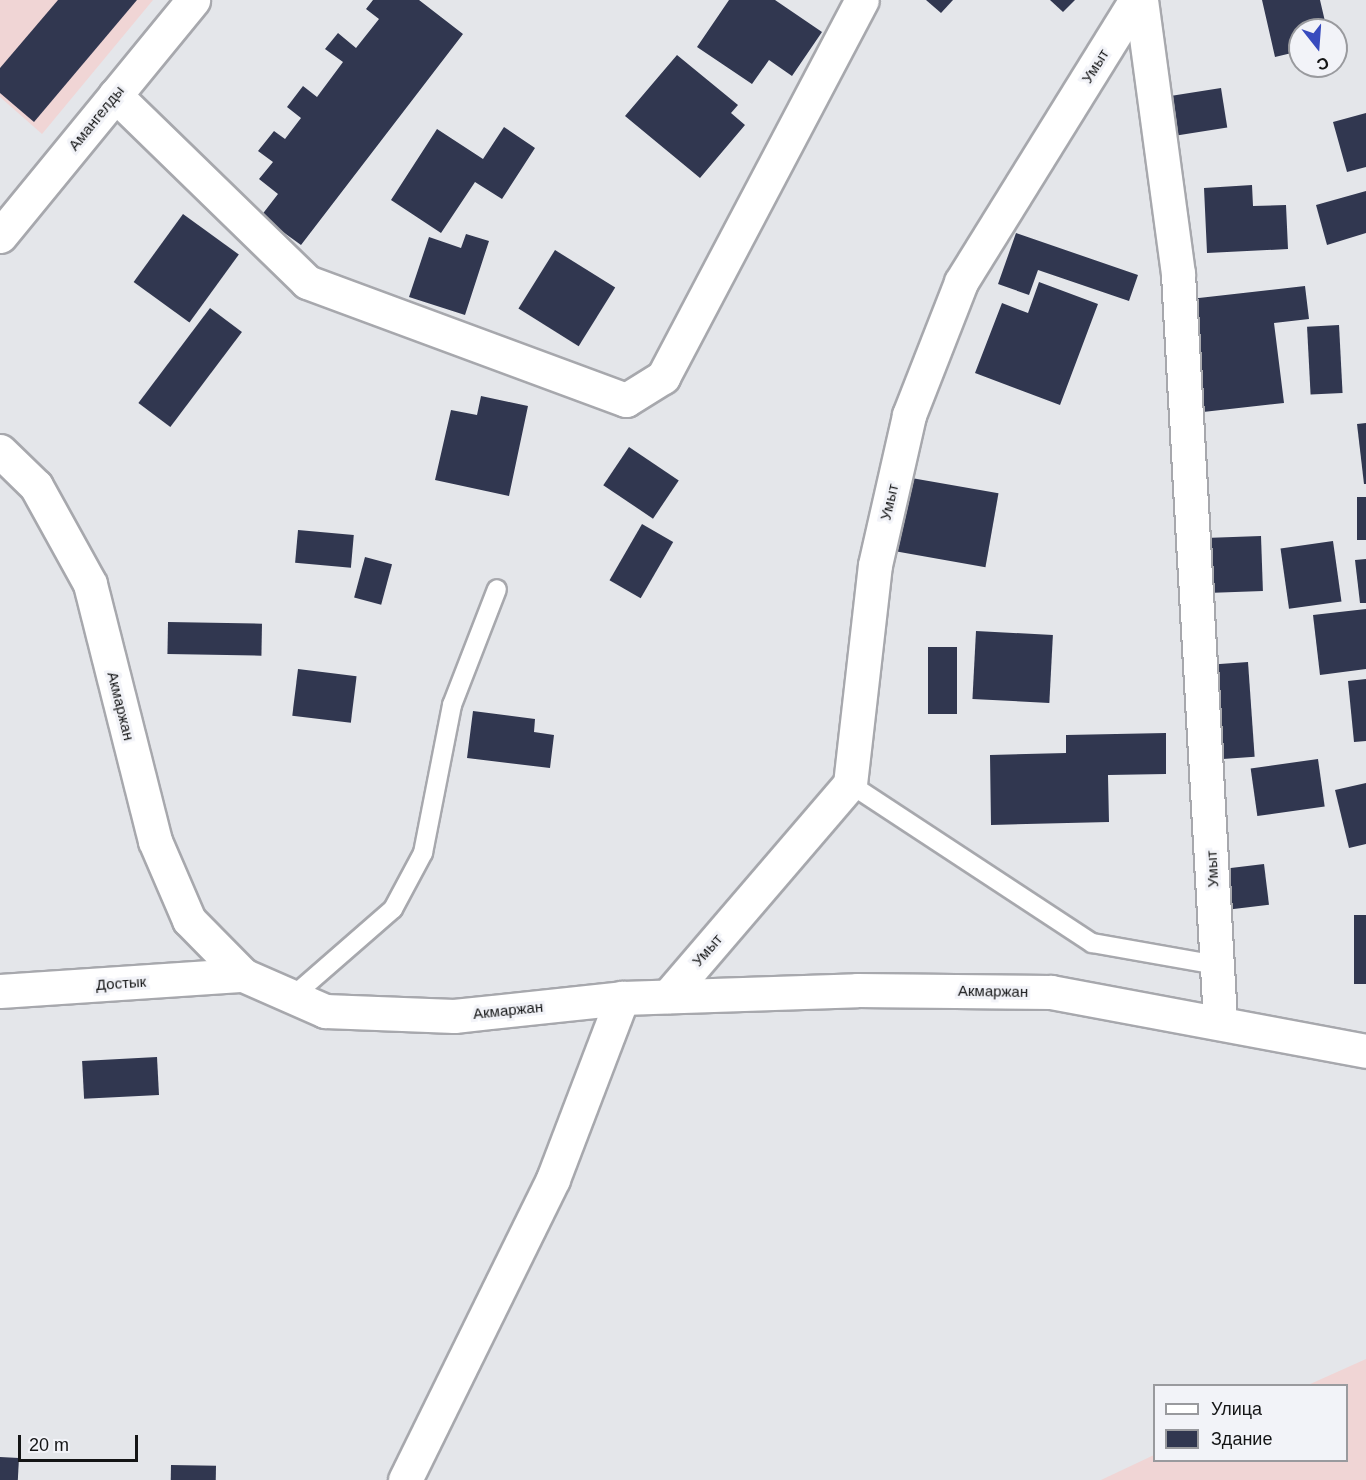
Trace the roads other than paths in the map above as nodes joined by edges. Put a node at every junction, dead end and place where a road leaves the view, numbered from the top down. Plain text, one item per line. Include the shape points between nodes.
1 (193, 0) edge
2 (862, 0) edge
3 (1136, 0) edge
4 (1141, 0) edge
5 (115, 95) junction
6 (0, 236) edge
7 (0, 451) edge
8 (497, 589) dead end
9 (850, 784) junction
10 (1217, 965) junction
11 (243, 975) junction
12 (0, 991) edge
13 (668, 996) junction
14 (292, 997) junction
15 (622, 998) junction
16 (1220, 1020) junction
17 (1366, 1051) edge
18 (405, 1480) edge

1 - 5 street, Амангелды
2 - 5 street via 663,377 626,400 307,282
3 - 9 street, Умыт via 961,282 909,415 875,565
4 - 10 street, Умыт via 1178,274
5 - 6 street, Амангелды
7 - 11 street, Акмаржан via 36,486 90,584 155,841 189,920
8 - 14 lane via 452,705 423,853 393,909
9 - 10 lane via 1092,943
9 - 13 street, Умыт
10 - 16 street, Умыт
11 - 12 street, Достык
11 - 14 street, Акмаржан
13 - 15 street, Акмаржан
13 - 16 street, Акмаржан via 1051,992
14 - 15 street, Акмаржан via 325,1011 454,1016
15 - 18 street via 553,1179
16 - 17 street, Акмаржан

